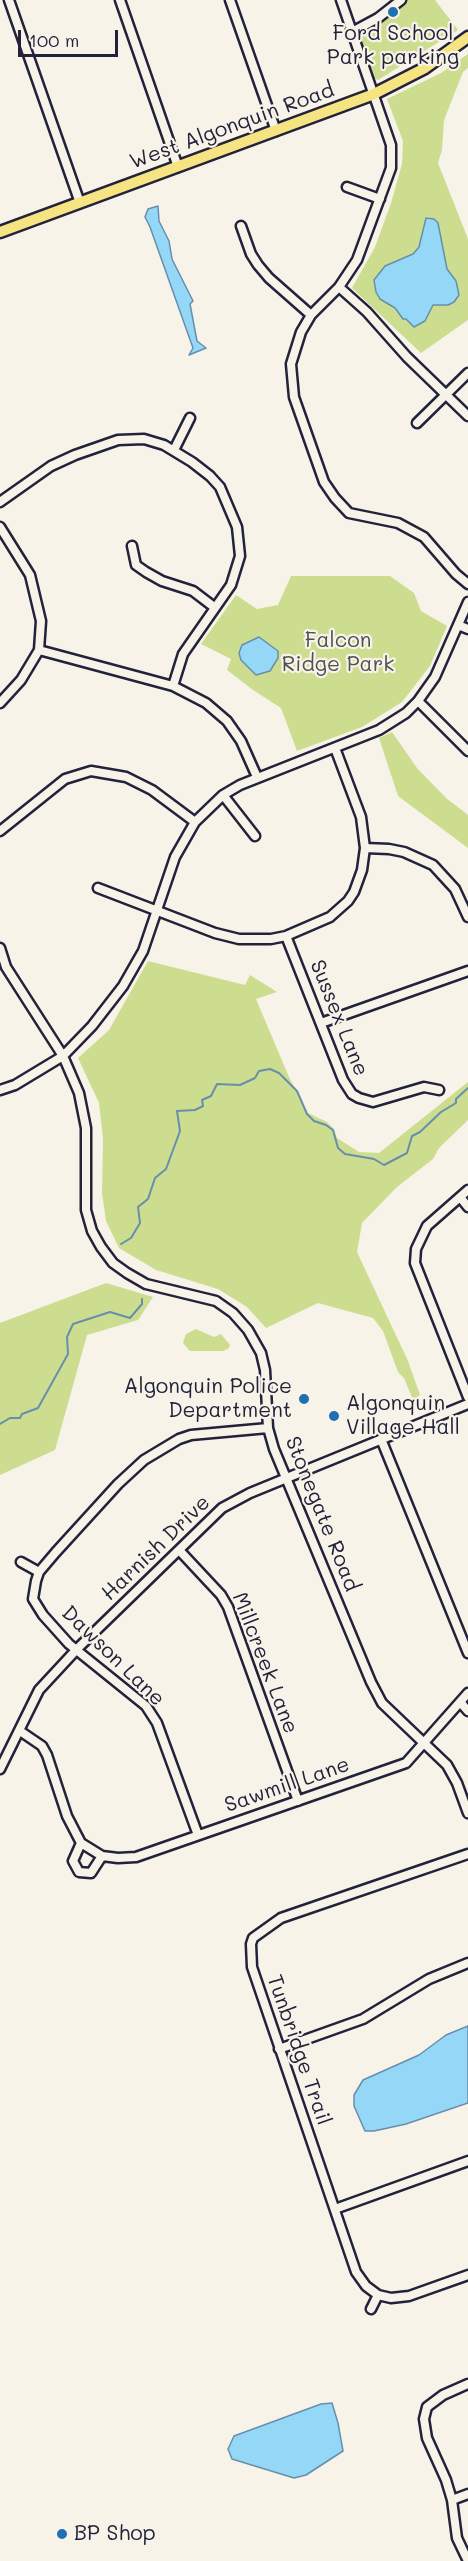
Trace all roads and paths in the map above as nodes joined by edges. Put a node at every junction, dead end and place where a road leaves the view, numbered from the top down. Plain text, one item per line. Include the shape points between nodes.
1 (9, 0) edge
2 (120, 0) edge
3 (230, 0) edge
4 (341, 0) edge
5 (401, 0) edge
6 (352, 32) junction
7 (468, 37) edge
8 (374, 94) junction
9 (276, 131) junction
10 (178, 167) junction
11 (347, 187) dead end
12 (380, 199) junction
13 (81, 203) junction
14 (241, 226) dead end
15 (0, 232) edge
16 (339, 287) junction
17 (311, 315) junction
18 (468, 373) edge
19 (446, 394) junction
20 (468, 416) edge
21 (190, 418) dead end
22 (417, 423) dead end
23 (174, 450) junction
24 (0, 502) edge
25 (0, 527) edge
26 (132, 546) dead end
27 (468, 584) edge
28 (468, 602) edge
29 (214, 607) junction
30 (458, 625) junction
31 (468, 629) edge
32 (39, 650) junction
33 (173, 686) junction
34 (418, 701) junction
35 (0, 703) edge
36 (335, 748) junction
37 (468, 752) edge
38 (257, 777) junction
39 (223, 795) junction
40 (195, 822) junction
41 (0, 831) edge
42 (255, 836) dead end
43 (365, 848) junction
44 (98, 888) dead end
45 (158, 909) junction
46 (468, 917) edge
47 (286, 936) junction
48 (0, 948) edge
49 (3, 968) edge
50 (468, 970) edge
51 (321, 1023) junction
52 (63, 1056) junction
53 (0, 1090) edge
54 (439, 1090) dead end
55 (468, 1190) edge
56 (460, 1197) junction
57 (468, 1207) edge
58 (468, 1397) edge
59 (468, 1404) edge
60 (268, 1428) junction
61 (381, 1439) junction
62 (286, 1478) junction
63 (179, 1550) junction
64 (21, 1562) dead end
65 (39, 1572) junction
66 (77, 1649) junction
67 (468, 1653) edge
68 (468, 1690) edge
69 (461, 1703) junction
70 (468, 1711) edge
71 (20, 1731) junction
72 (425, 1743) junction
73 (0, 1769) edge
74 (298, 1801) junction
75 (468, 1813) edge
76 (198, 1835) junction
77 (81, 1843) junction
78 (468, 1854) edge
79 (102, 1856) junction
80 (468, 1963) edge
81 (279, 2049) junction
82 (468, 2161) edge
83 (335, 2209) junction
84 (468, 2275) edge
85 (378, 2295) junction
86 (371, 2309) dead end
87 (468, 2384) edge
88 (468, 2494) edge
89 (452, 2500) junction
90 (468, 2561) edge

1 - 13 street
2 - 10 street
3 - 9 street
4 - 6 street
5 - 6 street
6 - 8 street
7 - 8 main road, West Algonquin Road via 425,68
8 - 9 main road, West Algonquin Road
8 - 12 street via 392,156
9 - 10 main road, West Algonquin Road
10 - 13 main road, West Algonquin Road
11 - 12 street
12 - 16 street via 357,260
13 - 15 main road, West Algonquin Road
14 - 17 street via 251,254 264,272
16 - 17 street
16 - 19 street
17 - 27 street via 296,344 290,374 295,402 324,482 349,513 398,523 424,537
18 - 19 street
19 - 20 street
19 - 22 street
21 - 23 street
23 - 24 street via 132,438 111,442 51,466
23 - 29 street via 215,481 237,527 237,571
25 - 32 street via 30,575 37,595 41,621
26 - 29 street via 136,565 162,581 193,591
28 - 30 street
29 - 33 street via 183,654
30 - 31 street
30 - 34 street via 435,677
32 - 33 street
32 - 35 street via 21,680
33 - 38 street via 206,703 226,721
34 - 36 street via 385,727
34 - 37 street
36 - 38 street
36 - 43 street via 361,817
38 - 39 street
39 - 40 street
39 - 42 street
40 - 41 street via 152,790 126,777 91,771 65,779
40 - 45 street via 175,857
43 - 46 street via 404,852 433,865 452,884
43 - 47 street via 358,884 348,901 330,917
44 - 45 street
45 - 47 street via 228,937 252,940
45 - 52 street via 123,986
47 - 51 street, Sussex Lane
48 - 49 street, Stonegate Road
49 - 52 street, Stonegate Road
50 - 51 street
51 - 54 street, Sussex Lane via 347,1088 358,1098 373,1102 424,1087
52 - 53 street
52 - 60 street, Stonegate Road via 79,1093 86,1128 86,1210 92,1231 113,1263 146,1284 204,1297 224,1306 242,1321 264,1363
55 - 56 street
56 - 57 street
56 - 58 street via 428,1226 416,1249 415,1263
59 - 61 street, Harnish Drive
60 - 62 street, Stonegate Road
60 - 65 street via 191,1435 144,1460
61 - 62 street, Harnish Drive
61 - 67 street
62 - 63 street, Harnish Drive via 222,1508
62 - 72 street, Stonegate Road via 376,1694
63 - 66 street, Harnish Drive
63 - 74 street, Millcreek Lane via 228,1607
64 - 65 street
65 - 66 street, Dawson Lane via 33,1599 43,1615
66 - 71 street, Harnish Drive via 39,1690
66 - 76 street, Dawson Lane via 146,1706 157,1723
68 - 69 street, Sawmill Lane
69 - 70 street
69 - 72 street, Sawmill Lane
71 - 73 street, Harnish Drive
71 - 77 street via 42,1746 47,1755 70,1823
72 - 74 street, Sawmill Lane via 406,1763
72 - 75 street, Stonegate Road via 447,1765
74 - 76 street, Sawmill Lane
76 - 79 street, Sawmill Lane via 136,1857
77 - 79 street, Sawmill Lane
77 - 79 street via 73,1861 79,1872 92,1873
78 - 81 street, Tunbridge Trail via 281,1917 253,1938 252,1967
80 - 81 street via 429,1979 363,2019
81 - 83 street, Tunbridge Trail
82 - 83 street
83 - 85 street, Tunbridge Trail via 356,2272
84 - 85 street via 409,2296
85 - 86 street
87 - 89 street via 443,2395 425,2411 427,2438
88 - 89 street
89 - 90 street via 457,2538

